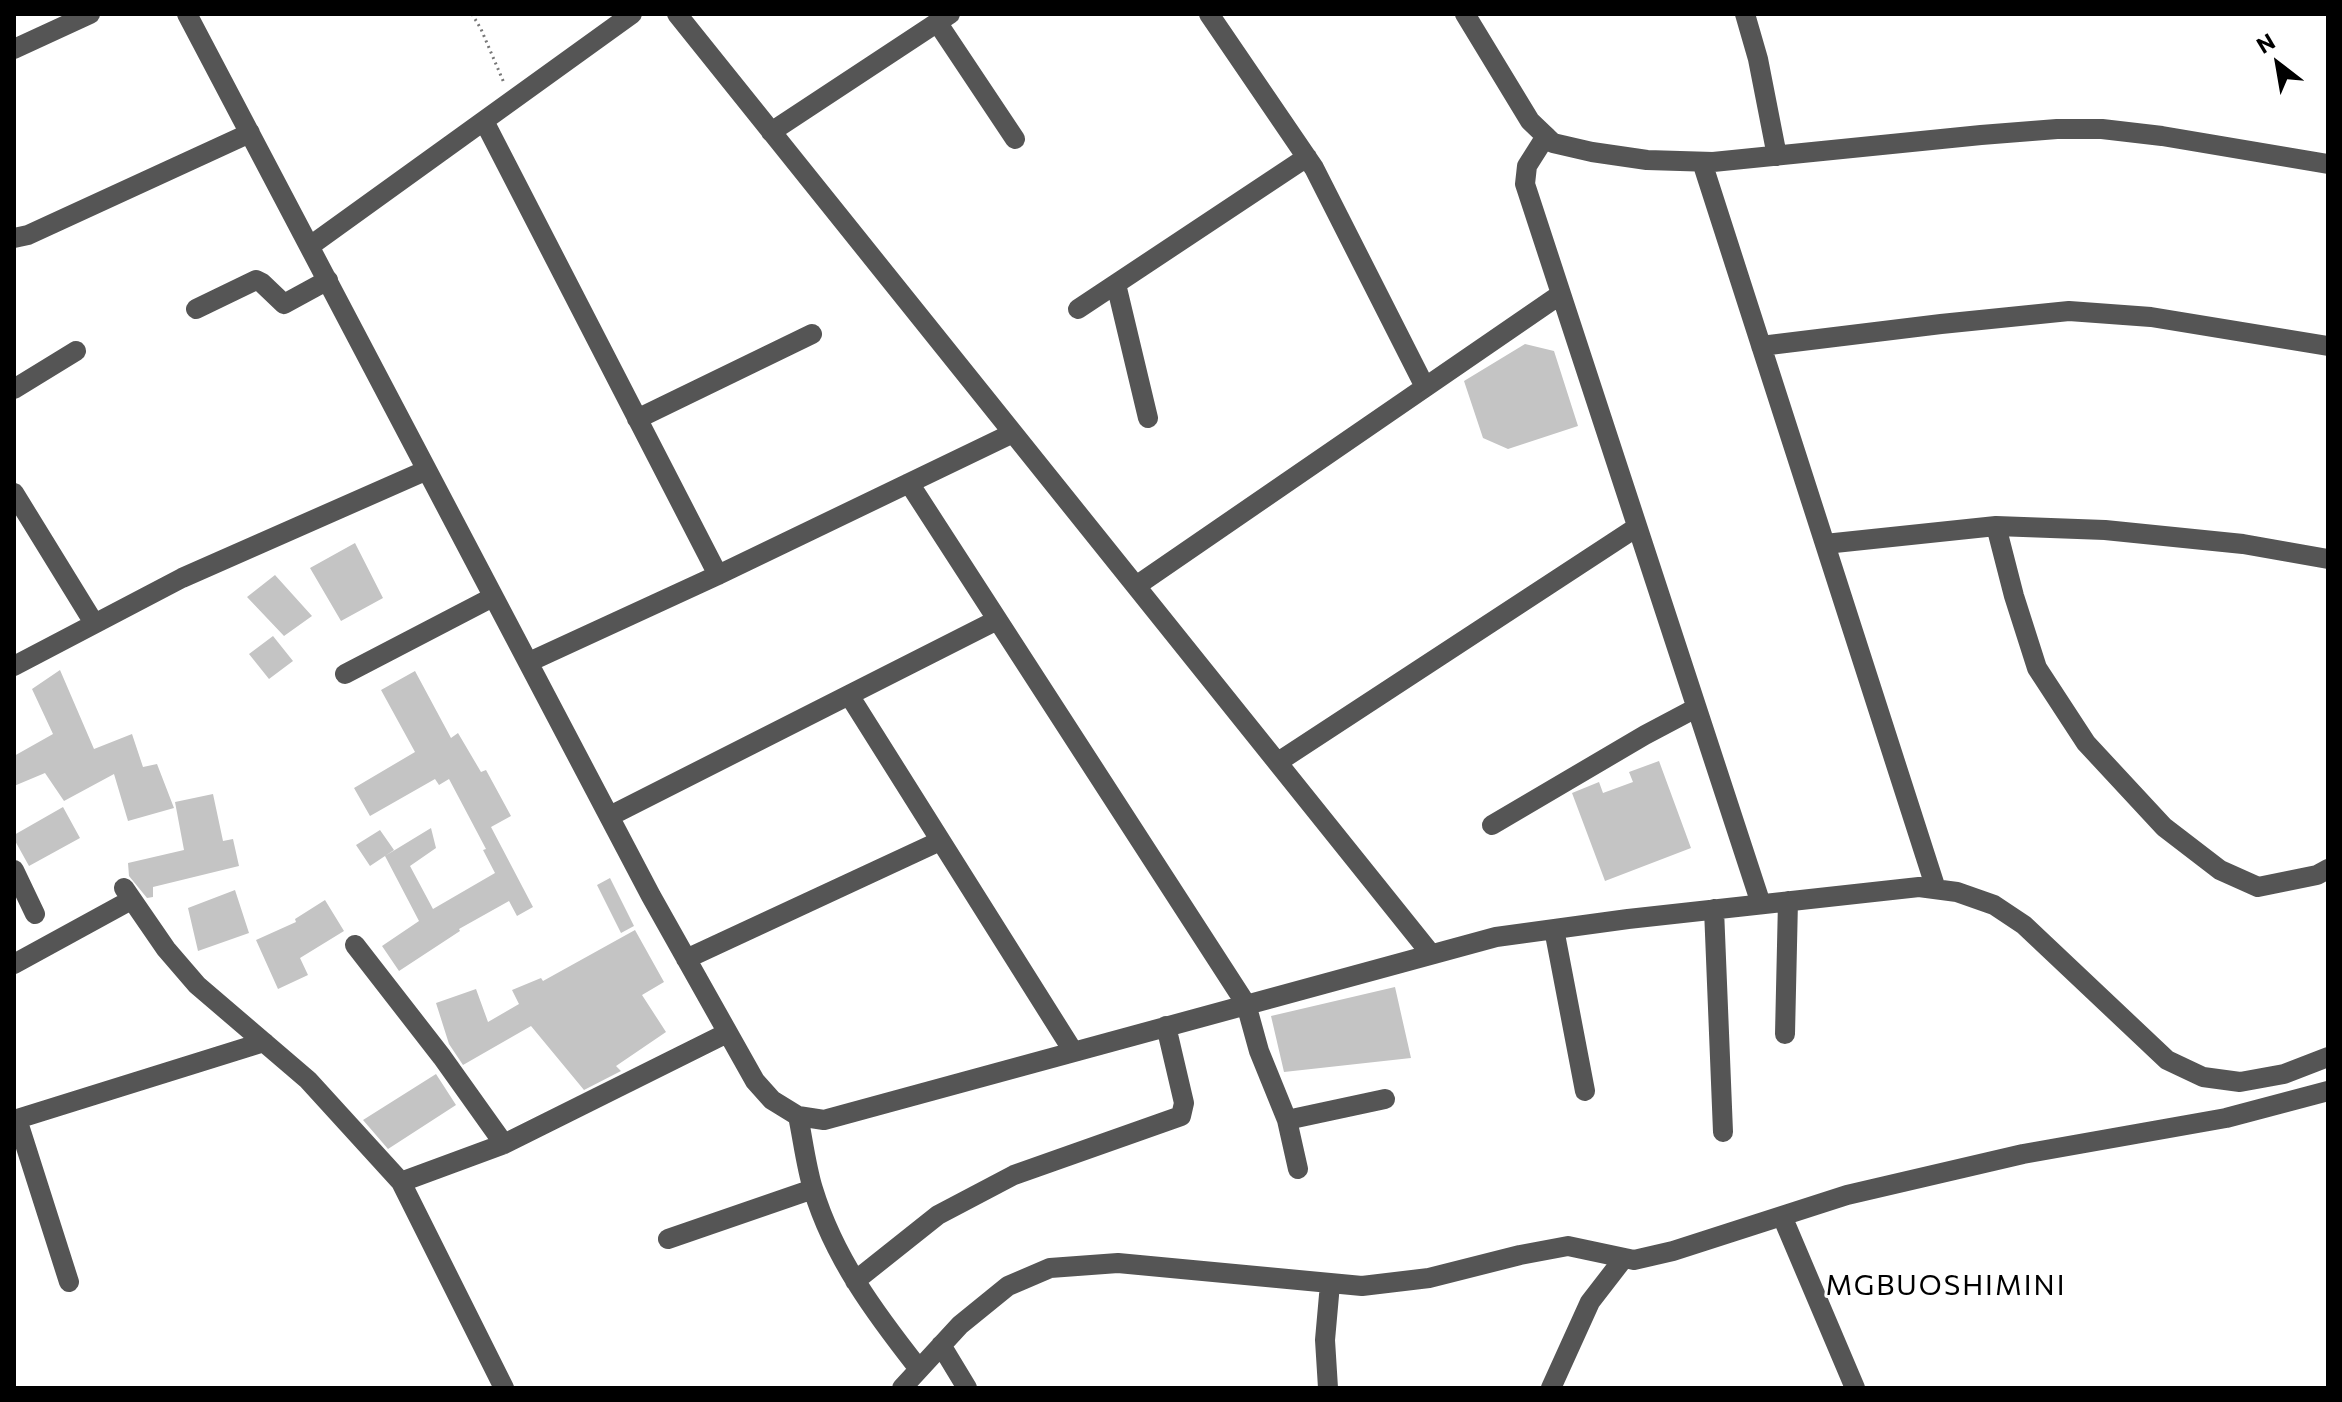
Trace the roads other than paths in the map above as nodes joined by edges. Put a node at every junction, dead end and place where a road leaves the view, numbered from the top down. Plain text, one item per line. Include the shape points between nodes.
1 (90, 14) edge
2 (187, 14) edge
3 (632, 14) edge
4 (677, 14) edge
5 (1209, 14) edge
6 (1465, 14) edge
7 (1745, 14) edge
8 (944, 18) edge
9 (14, 49) edge
10 (484, 121) junction
11 (771, 132) junction
12 (250, 133) junction
13 (1546, 136) junction
14 (1015, 139) dead end
15 (1777, 156) junction
16 (1307, 157) junction
17 (1702, 162) junction
18 (2328, 164) edge
19 (14, 238) edge
20 (310, 246) junction
21 (328, 280) junction
22 (1116, 284) junction
23 (1561, 294) junction
24 (196, 309) dead end
25 (1078, 309) dead end
26 (812, 334) dead end
27 (1761, 346) junction
28 (2328, 346) edge
29 (76, 351) dead end
30 (1425, 387) junction
31 (14, 389) edge
32 (1148, 418) dead end
33 (637, 419) junction
34 (1013, 433) junction
35 (427, 470) junction
36 (909, 483) junction
37 (14, 493) edge
38 (1996, 526) junction
39 (1637, 527) junction
40 (1825, 544) junction
41 (2328, 559) edge
42 (718, 575) junction
43 (1136, 586) junction
44 (493, 597) junction
45 (997, 620) junction
46 (94, 623) junction
47 (529, 662) junction
48 (14, 666) edge
49 (345, 674) dead end
50 (849, 695) junction
51 (1696, 708) junction
52 (1278, 762) junction
53 (610, 816) junction
54 (1492, 825) dead end
55 (940, 841) junction
56 (2328, 869) edge
57 (14, 870) edge
58 (1936, 889) junction
59 (1788, 901) junction
60 (1761, 904) junction
61 (1714, 909) junction
62 (35, 914) dead end
63 (1554, 929) junction
64 (355, 945) dead end
65 (1431, 954) junction
66 (686, 959) junction
67 (14, 964) edge
68 (1246, 1004) junction
69 (1166, 1026) junction
70 (727, 1033) junction
71 (1785, 1034) dead end
72 (264, 1042) junction
73 (1073, 1051) junction
74 (2328, 1057) edge
75 (1585, 1091) dead end
76 (2328, 1091) edge
77 (1385, 1099) dead end
78 (798, 1116) junction
79 (15, 1119) edge
80 (1287, 1120) junction
81 (1723, 1132) dead end
82 (504, 1144) junction
83 (1298, 1169) dead end
84 (401, 1182) junction
85 (813, 1189) junction
86 (1782, 1216) junction
87 (668, 1239) dead end
88 (1624, 1258) junction
89 (855, 1281) junction
90 (69, 1282) dead end
91 (1330, 1284) junction
92 (941, 1345) junction
93 (919, 1369) junction
94 (504, 1388) edge
95 (902, 1388) edge
96 (967, 1388) edge
97 (1328, 1388) edge
98 (1551, 1388) edge
99 (1855, 1388) edge

1 - 9 street
2 - 12 street
3 - 10 street
4 - 11 street
5 - 16 street
6 - 13 street via 1530,121
7 - 15 street
8 - 11 street
8 - 14 street
10 - 20 street
10 - 33 street
11 - 34 street
12 - 19 street
12 - 20 street
13 - 17 street via 1553,143 1592,152
13 - 23 street via 1527,166 1525,184
15 - 17 street
15 - 18 street via 2012,132 2102,129
16 - 22 street
16 - 30 street
17 - 27 street
20 - 21 street
21 - 24 street via 284,304 256,280
21 - 35 street
22 - 25 street
22 - 32 street
23 - 30 street
23 - 39 street
26 - 33 street
27 - 28 street via 2069,311 2151,317
27 - 40 street
29 - 31 street
30 - 43 street
33 - 42 street
34 - 36 street
34 - 43 street
35 - 44 street
35 - 46 street via 182,578
36 - 42 street
36 - 45 street
37 - 46 street
38 - 40 street
38 - 41 street via 2105,530
38 - 56 street via 2037,668 2086,743 2164,827 2220,870 2258,887
39 - 51 street
39 - 52 street
40 - 58 street
42 - 47 street
43 - 52 street
44 - 47 street
44 - 49 street
45 - 50 street
45 - 68 street
46 - 48 street
47 - 53 street
50 - 53 street
50 - 55 street
51 - 54 street
51 - 60 street
52 - 65 street
53 - 66 street
55 - 66 street
55 - 73 street
57 - 62 street
58 - 59 street
58 - 74 street via 1994,905 2024,925 2167,1060 2203,1077 2240,1082 2284,1074
59 - 60 street
59 - 71 street
60 - 61 street
61 - 63 street
61 - 81 street
63 - 65 street
63 - 75 street
64 - 82 street
65 - 68 street
66 - 70 street
67 - 72 street via 128,894 197,985
68 - 69 street
68 - 80 street
69 - 73 street
69 - 89 street via 1184,1103 1181,1116 1014,1175 938,1215
70 - 78 street via 755,1081 772,1100
70 - 82 street
72 - 79 street
72 - 84 street via 308,1080
73 - 78 street via 824,1120
76 - 86 street via 2226,1118 2023,1154 1847,1195
77 - 80 street
78 - 85 street
79 - 90 street
80 - 83 street
82 - 84 street
84 - 94 street
85 - 87 street
85 - 89 street
86 - 88 street via 1651,1258
86 - 99 street
88 - 91 street via 1568,1246 1429,1278
88 - 98 street via 1590,1302
89 - 93 street
91 - 92 street via 1118,1263 1050,1268 1008,1286
91 - 97 street
92 - 93 street
92 - 96 street
93 - 95 street

